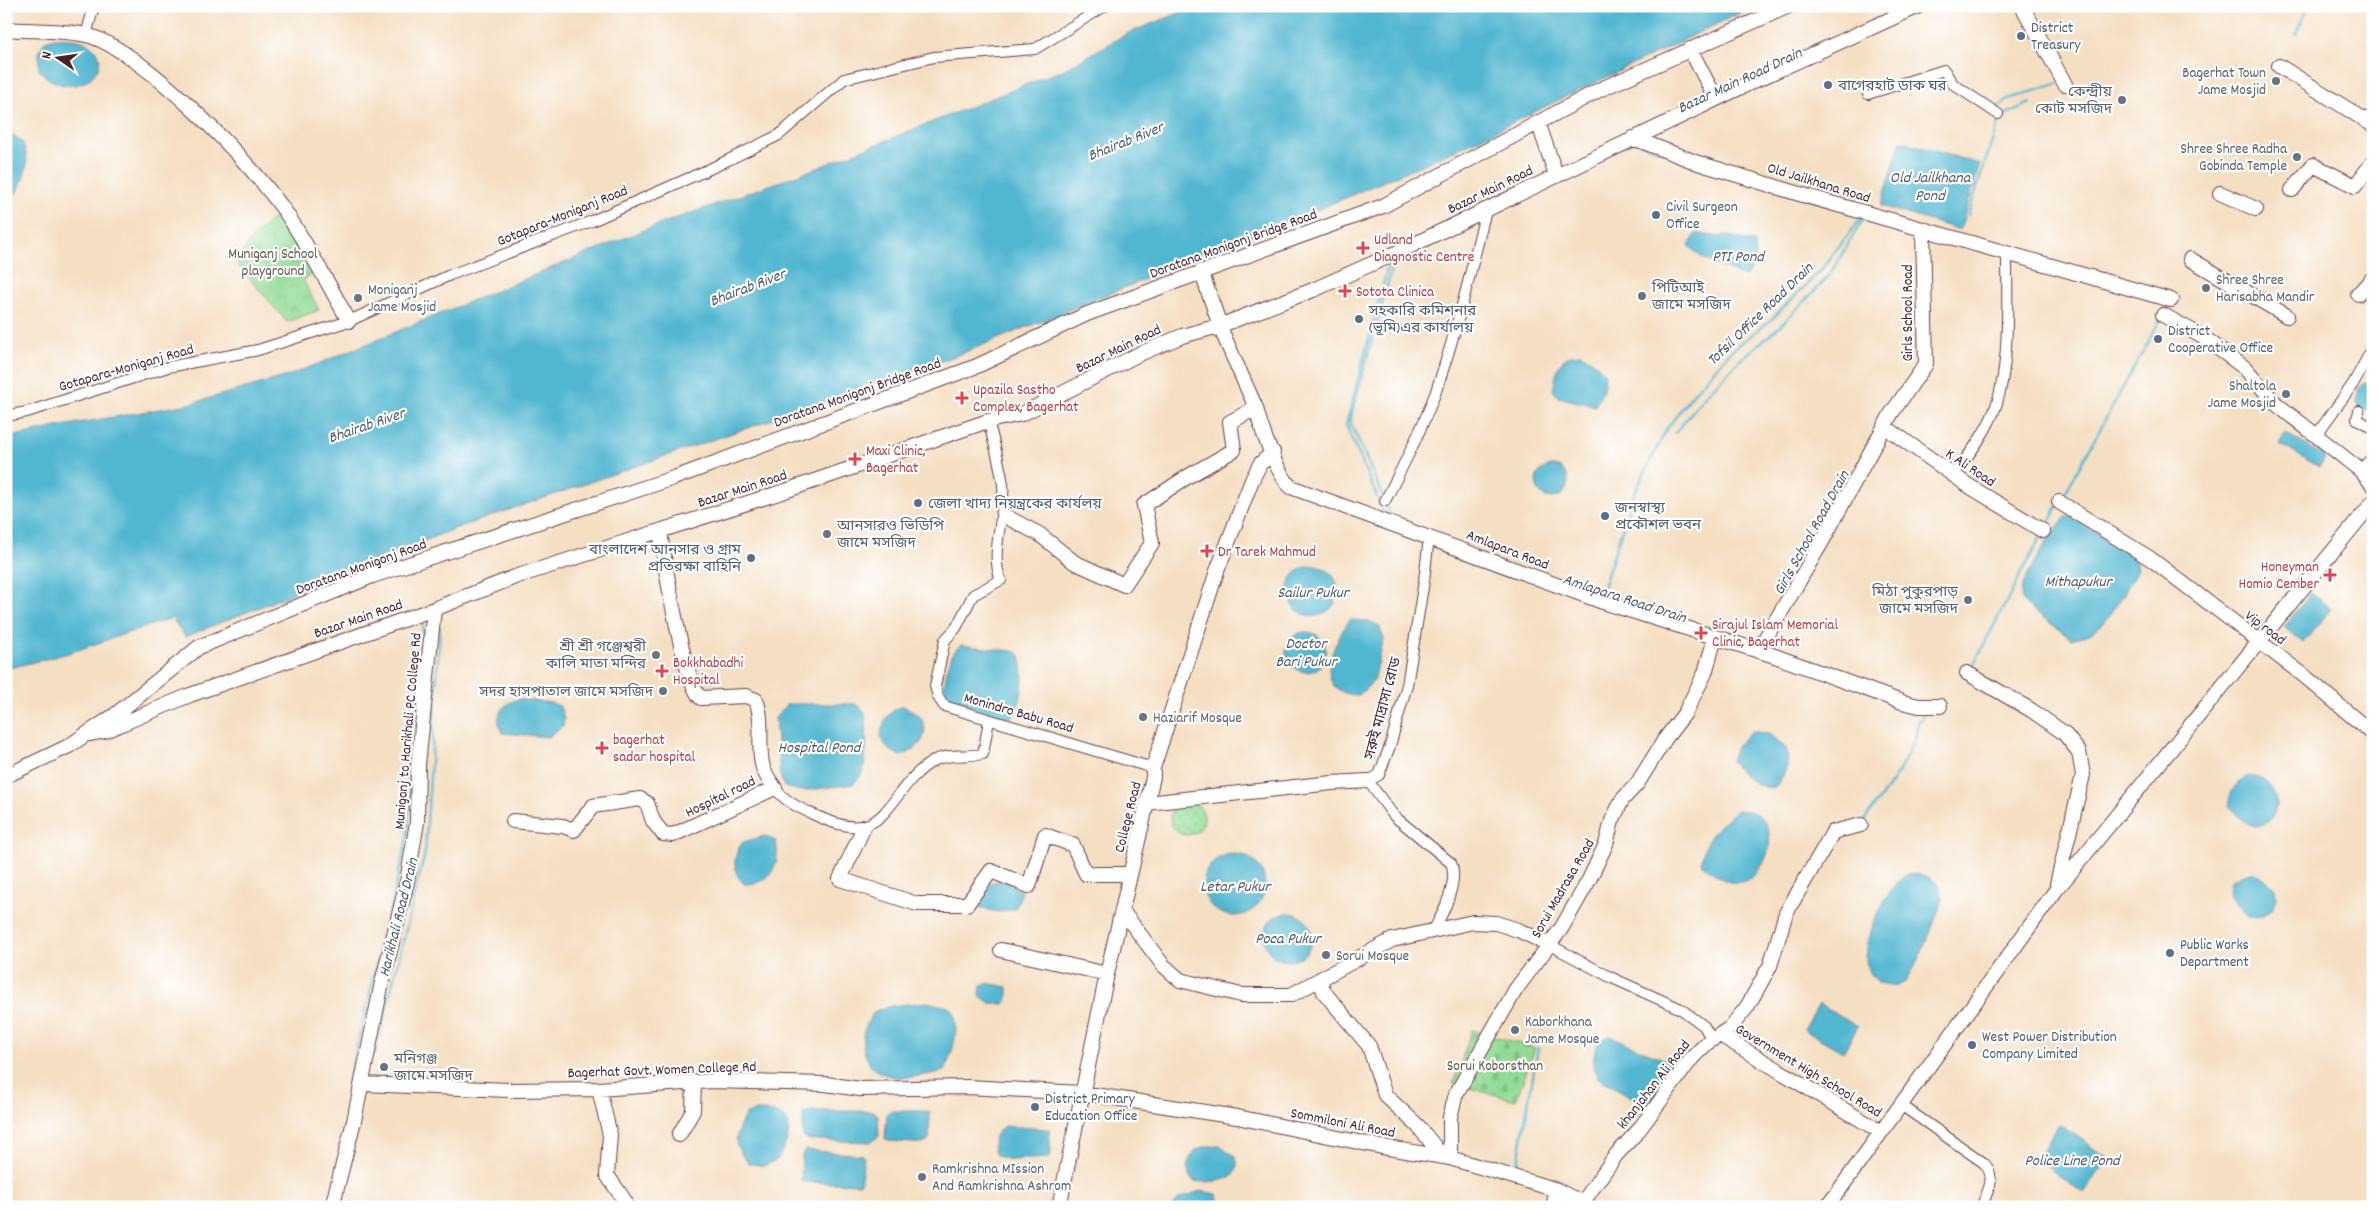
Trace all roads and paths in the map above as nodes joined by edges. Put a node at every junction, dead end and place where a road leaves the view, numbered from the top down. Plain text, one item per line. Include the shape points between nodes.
1 (94, 6) edge
2 (1105, 6) edge
3 (1789, 6) edge
4 (1919, 6) edge
5 (2022, 6) edge
6 (6, 29) edge
7 (86, 35) junction
8 (1690, 50) junction
9 (2279, 66) dead end
10 (2065, 84) dead end
11 (1868, 94) dead end
12 (1716, 99) junction
13 (1998, 114) dead end
14 (1538, 122) junction
15 (2373, 125) edge
16 (1633, 138) junction
17 (2373, 162) edge
18 (1556, 175) junction
19 (2292, 190) dead end
20 (2220, 193) dead end
21 (2256, 209) dead end
22 (1486, 210) junction
23 (1924, 230) junction
24 (2007, 254) junction
25 (2190, 259) dead end
26 (1201, 271) junction
27 (2373, 278) edge
28 (2358, 294) dead end
29 (2171, 300) dead end
30 (2162, 315) dead end
31 (2287, 316) dead end
32 (349, 321) junction
33 (1220, 326) junction
34 (2373, 347) edge
35 (1256, 408) junction
36 (2359, 412) dead end
37 (6, 416) edge
38 (988, 421) junction
39 (1884, 426) junction
40 (2373, 428) edge
41 (2317, 434) junction
42 (1273, 452) junction
43 (2373, 457) edge
44 (2360, 470) junction
45 (1953, 475) junction
46 (674, 478) joint
47 (2373, 485) edge
48 (1385, 501) dead end
49 (2059, 502) dead end
50 (2373, 502) edge
51 (1003, 515) junction
52 (2043, 531) dead end
53 (660, 532) junction
54 (1429, 537) junction
55 (434, 609) junction
56 (1715, 638) junction
57 (2259, 643) junction
58 (1758, 651) junction
59 (1966, 673) dead end
60 (1940, 706) dead end
61 (989, 720) junction
62 (2373, 734) edge
63 (85, 735) junction
64 (1153, 768) junction
65 (6, 776) edge
66 (1368, 781) junction
67 (774, 788) junction
68 (1147, 803) junction
69 (514, 821) dead end
70 (1861, 825) dead end
71 (864, 827) junction
72 (1129, 874) junction
73 (2056, 890) junction
74 (1123, 912) junction
75 (1433, 931) junction
76 (1550, 945) junction
77 (1001, 950) dead end
78 (1107, 974) junction
79 (1320, 979) junction
80 (1716, 1037) junction
81 (694, 1082) junction
82 (362, 1084) junction
83 (599, 1089) junction
84 (1082, 1093) junction
85 (1901, 1105) junction
86 (1881, 1132) junction
87 (679, 1135) dead end
88 (1447, 1157) junction
89 (1558, 1190) junction
90 (1587, 1204) edge
91 (332, 1207) edge
92 (625, 1207) edge
93 (1059, 1207) edge
94 (1553, 1207) edge
95 (1827, 1207) edge
96 (1981, 1207) edge

1 - 7 street
2 - 32 street, Gotapara-Moniganj Road via 1035,49 934,57 844,79 778,135 714,167 592,221 450,275
3 - 8 street, Doratana Monigonj Bridge Road
4 - 12 street, Bazar Main Road
5 - 10 street
6 - 7 street
7 - 32 street via 111,46 159,79 236,152 288,215
8 - 12 street
8 - 14 street, Doratana Monigonj Bridge Road via 1599,90
9 - 15 street
11 - 13 street via 1944,70 1953,84
12 - 16 street, Bazar Main Road
14 - 18 street
14 - 26 street, Doratana Monigonj Bridge Road via 1383,206
16 - 18 street, Bazar Main Road
16 - 23 street, Old Jailkhana Road via 1698,163
17 - 19 street via 2355,186 2313,166
18 - 22 street, Bazar Main Road
20 - 21 street
22 - 33 street, Bazar Main Road via 1313,290
22 - 48 street via 1458,321 1435,394
23 - 24 street, Old Jailkhana Road
23 - 39 street, Girls School Road via 1926,364
24 - 29 street, Old Jailkhana Road
24 - 45 street via 2006,340 1997,404 1983,433
25 - 31 street
26 - 33 street, Amlapara Road
26 - 46 street, Doratana Monigonj Bridge Road via 1087,314 977,366
27 - 28 street
30 - 41 street via 2203,337 2246,368 2275,403
32 - 37 street, Gotapara-Moniganj Road via 258,350 168,367
33 - 35 street, Amlapara Road
33 - 38 street, Bazar Main Road via 1182,336 1137,355 1022,414
34 - 41 street via 2353,384
35 - 42 street, Amlapara Road
35 - 51 street via 1230,422 1234,450 1144,505 1152,543 1124,585 1074,562 1039,534
36 - 40 street via 2357,419
38 - 51 street, Monindro Babu Road via 1003,485
38 - 53 street, Bazar Main Road
39 - 45 street, K Ali Road
39 - 58 street, Girls School Road via 1824,540
41 - 44 street
42 - 54 street, Amlapara Road via 1285,481 1299,491
42 - 64 street, College Road via 1260,464 1234,525
43 - 44 street
44 - 47 street
45 - 52 street, K Ali Road
46 - 63 street, Doratana Monigonj Road via 372,576 199,647 115,716
49 - 57 street, Vip road via 2151,559
50 - 57 street
51 - 61 street, Monindro Babu Road via 996,562 1002,580 973,595 956,628 945,640 935,686 944,706
53 - 55 street, Bazar Main Road via 515,577
53 - 67 street, Hospital road via 677,623 696,694 701,698 746,696 756,700 764,772
54 - 56 street, Amlapara Road via 1600,601
54 - 66 street, সরুই মাদ্রাসা রোড via 1407,686 1379,775
55 - 63 street, Bazar Main Road via 190,695 105,731
55 - 82 street, Munigonj to Harikhali PC College Rd via 418,765 417,822 408,882 373,1018
56 - 58 street, Amlapara Road
56 - 76 street, Sorui Madrasa Road via 1704,673 1685,712 1637,784 1622,800 1589,880
57 - 62 street, Vip road via 2302,674
57 - 73 street
58 - 60 street, Amlapara Road via 1902,702
59 - 73 street via 2040,716 2064,733 2079,752 2083,775
61 - 64 street, Monindro Babu Road
61 - 71 street via 983,754 940,757 910,780 875,822
63 - 65 street, Doratana Monigonj Road
64 - 68 street, College Road
66 - 68 street
66 - 75 street, সরুই মাদ্রাসা রোড via 1394,816 1450,863 1454,870 1445,910
67 - 69 street, Hospital road via 673,835 663,834 653,821 647,803 640,798 592,806 574,830
67 - 71 street via 783,799 836,825
68 - 72 street, College Road
70 - 80 street, khanjahan Ali Road via 1832,832 1786,913 1770,966 1747,1007 1730,1028
71 - 72 street via 840,878 917,904 967,904 991,872 1029,886 1045,835 1073,845 1086,874
72 - 74 street, College Road
73 - 85 street
74 - 78 street, College Road
74 - 79 street via 1163,965 1180,980 1240,995 1291,995
75 - 76 street via 1473,922 1496,923
75 - 79 street via 1392,940
76 - 80 street via 1693,1017
76 - 88 street, Sorui Madrasa Road via 1516,989 1456,1094 1450,1117
77 - 78 street
78 - 84 street, College Road
79 - 88 street via 1324,992 1369,1046 1385,1095
80 - 86 street, Government High School Road
80 - 90 street, khanjahan Ali Road via 1692,1058 1638,1131 1616,1155
81 - 83 street, Bagerhat Govt. Women College Rd
81 - 84 street, Bagerhat Govt. Women College Rd via 826,1084 860,1089 967,1087
81 - 87 street via 693,1111
82 - 83 street, Bagerhat Govt. Women College Rd via 510,1090
82 - 91 street, Munigonj to Harikhali PC College Rd
83 - 92 street via 610,1135 607,1175
84 - 88 street, Sommiloni Ali Road
84 - 93 street, College Road
85 - 86 street
85 - 96 street via 1990,1169 1992,1176
86 - 95 street
88 - 89 street, Sommiloni Ali Road
89 - 90 street, Sommiloni Ali Road
89 - 94 street

